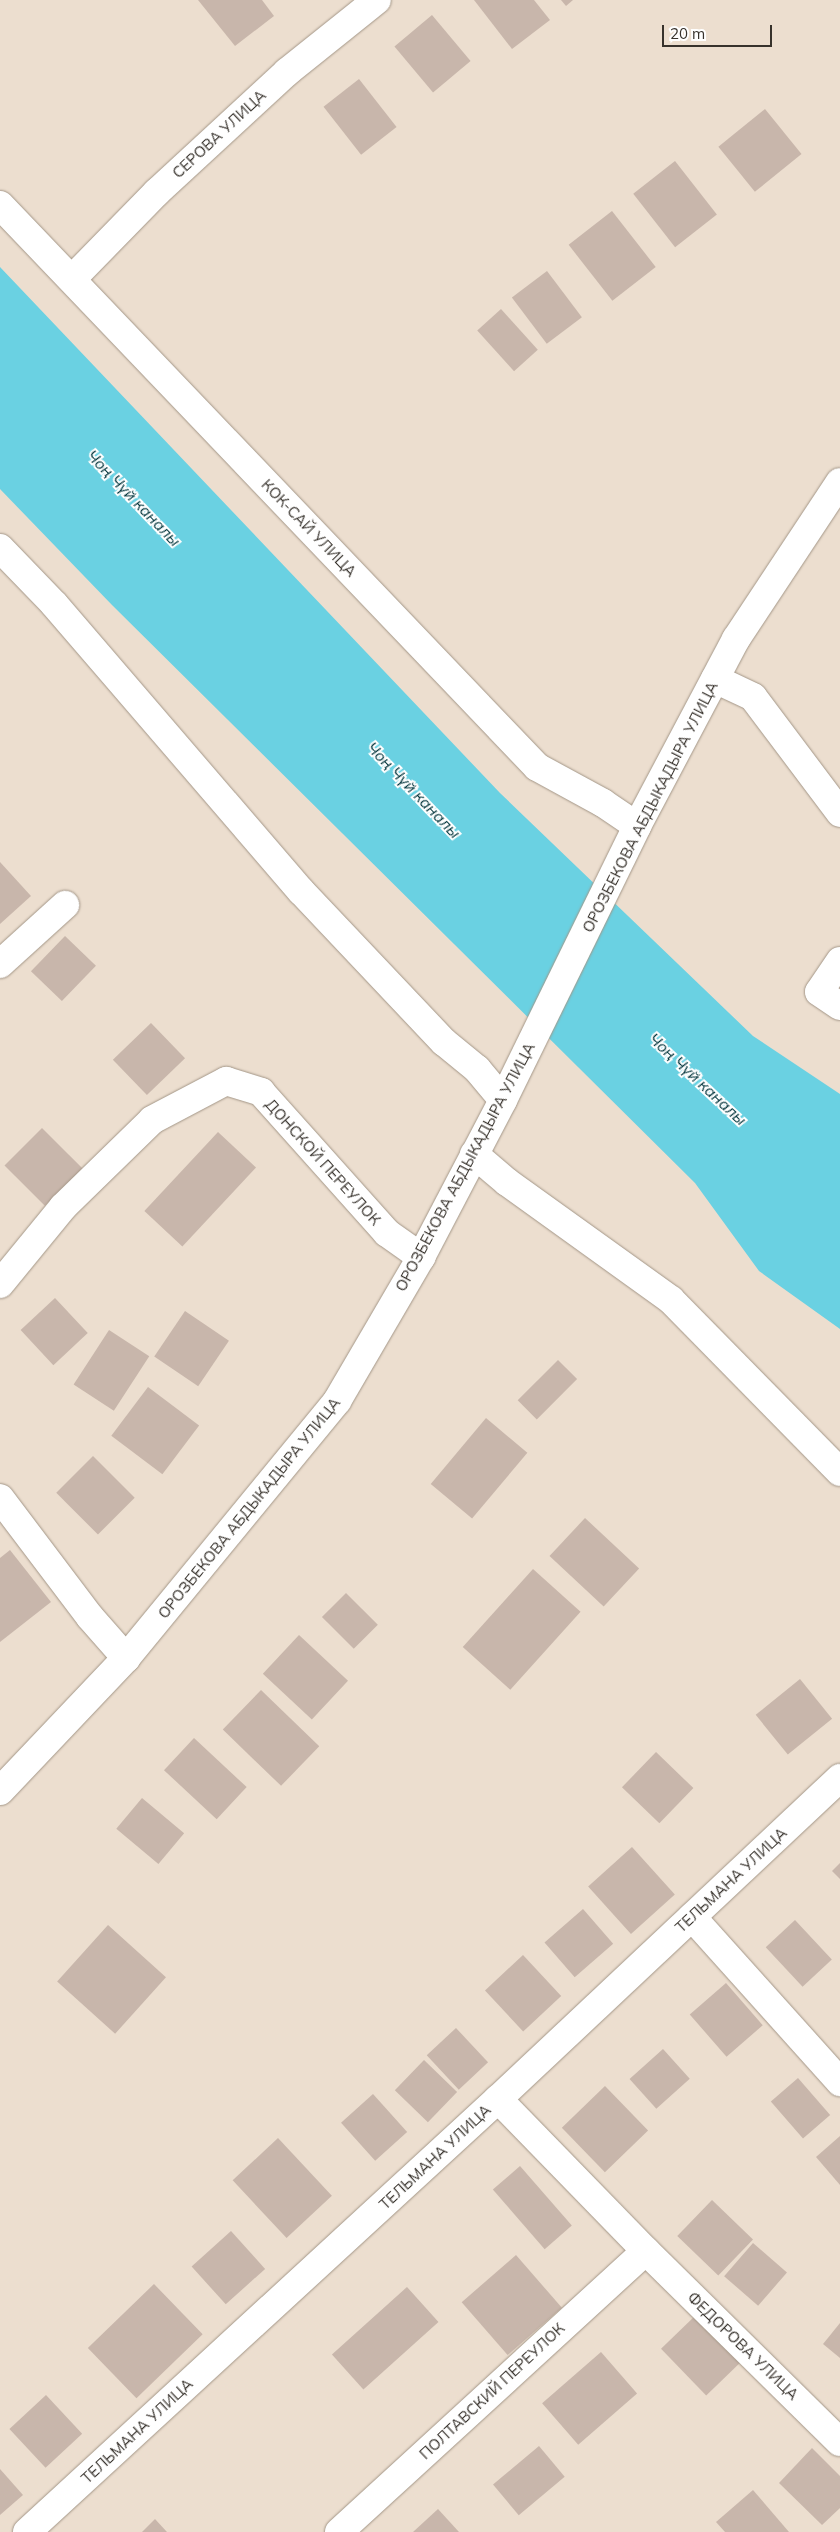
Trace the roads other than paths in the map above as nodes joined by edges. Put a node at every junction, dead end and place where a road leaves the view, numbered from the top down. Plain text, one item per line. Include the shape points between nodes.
1 (377, 0) edge
2 (0, 205) edge
3 (72, 279) junction
4 (840, 482) edge
5 (0, 548) edge
6 (716, 679) junction
7 (840, 813) edge
8 (637, 826) junction
9 (65, 905) dead end
10 (840, 961) edge
11 (0, 964) edge
12 (829, 999) edge
13 (503, 1100) junction
14 (474, 1154) junction
15 (421, 1257) junction
16 (0, 1284) edge
17 (840, 1472) edge
18 (0, 1498) edge
19 (126, 1658) junction
20 (840, 1778) edge
21 (0, 1791) edge
22 (692, 1917) junction
23 (840, 2082) edge
24 (498, 2099) junction
25 (646, 2251) junction
26 (840, 2442) edge
27 (27, 2532) edge
28 (339, 2532) edge

1 - 3 street, СЕРОВА УЛИЦА via 272,85 157,192
2 - 3 street, КОК-САЙ УЛИЦА
3 - 8 street, КОК-САЙ УЛИЦА via 537,767 603,802
4 - 6 street, ОРОЗБЕКОВА АБДЫКАДЫРА УЛИЦА via 762,598
5 - 13 street via 54,604 301,891 444,1042 477,1069
6 - 7 street via 753,697
6 - 8 street, ОРОЗБЕКОВА АБДЫКАДЫРА УЛИЦА
8 - 13 street, ОРОЗБЕКОВА АБДЫКАДЫРА УЛИЦА
9 - 11 street
10 - 12 street
13 - 14 street, ОРОЗБЕКОВА АБДЫКАДЫРА УЛИЦА
14 - 15 street, ОРОЗБЕКОВА АБДЫКАДЫРА УЛИЦА
14 - 17 street via 514,1187 671,1300
15 - 16 street, ДОНСКОЙ ПЕРЕУЛОК via 386,1232 261,1092 226,1081 152,1120 63,1207
15 - 19 street, ОРОЗБЕКОВА АБДЫКАДЫРА УЛИЦА via 337,1400
18 - 19 street
19 - 21 street, ОРОЗБЕКОВА АБДЫКАДЫРА УЛИЦА
20 - 22 street, ТЕЛЬМАНА УЛИЦА
22 - 23 street
22 - 24 street, ТЕЛЬМАНА УЛИЦА
24 - 25 street, ФЕДОРОВА УЛИЦА
24 - 27 street, ТЕЛЬМАНА УЛИЦА
25 - 26 street, ФЕДОРОВА УЛИЦА
25 - 28 street, ПОЛТАВСКИЙ ПЕРЕУЛОК

